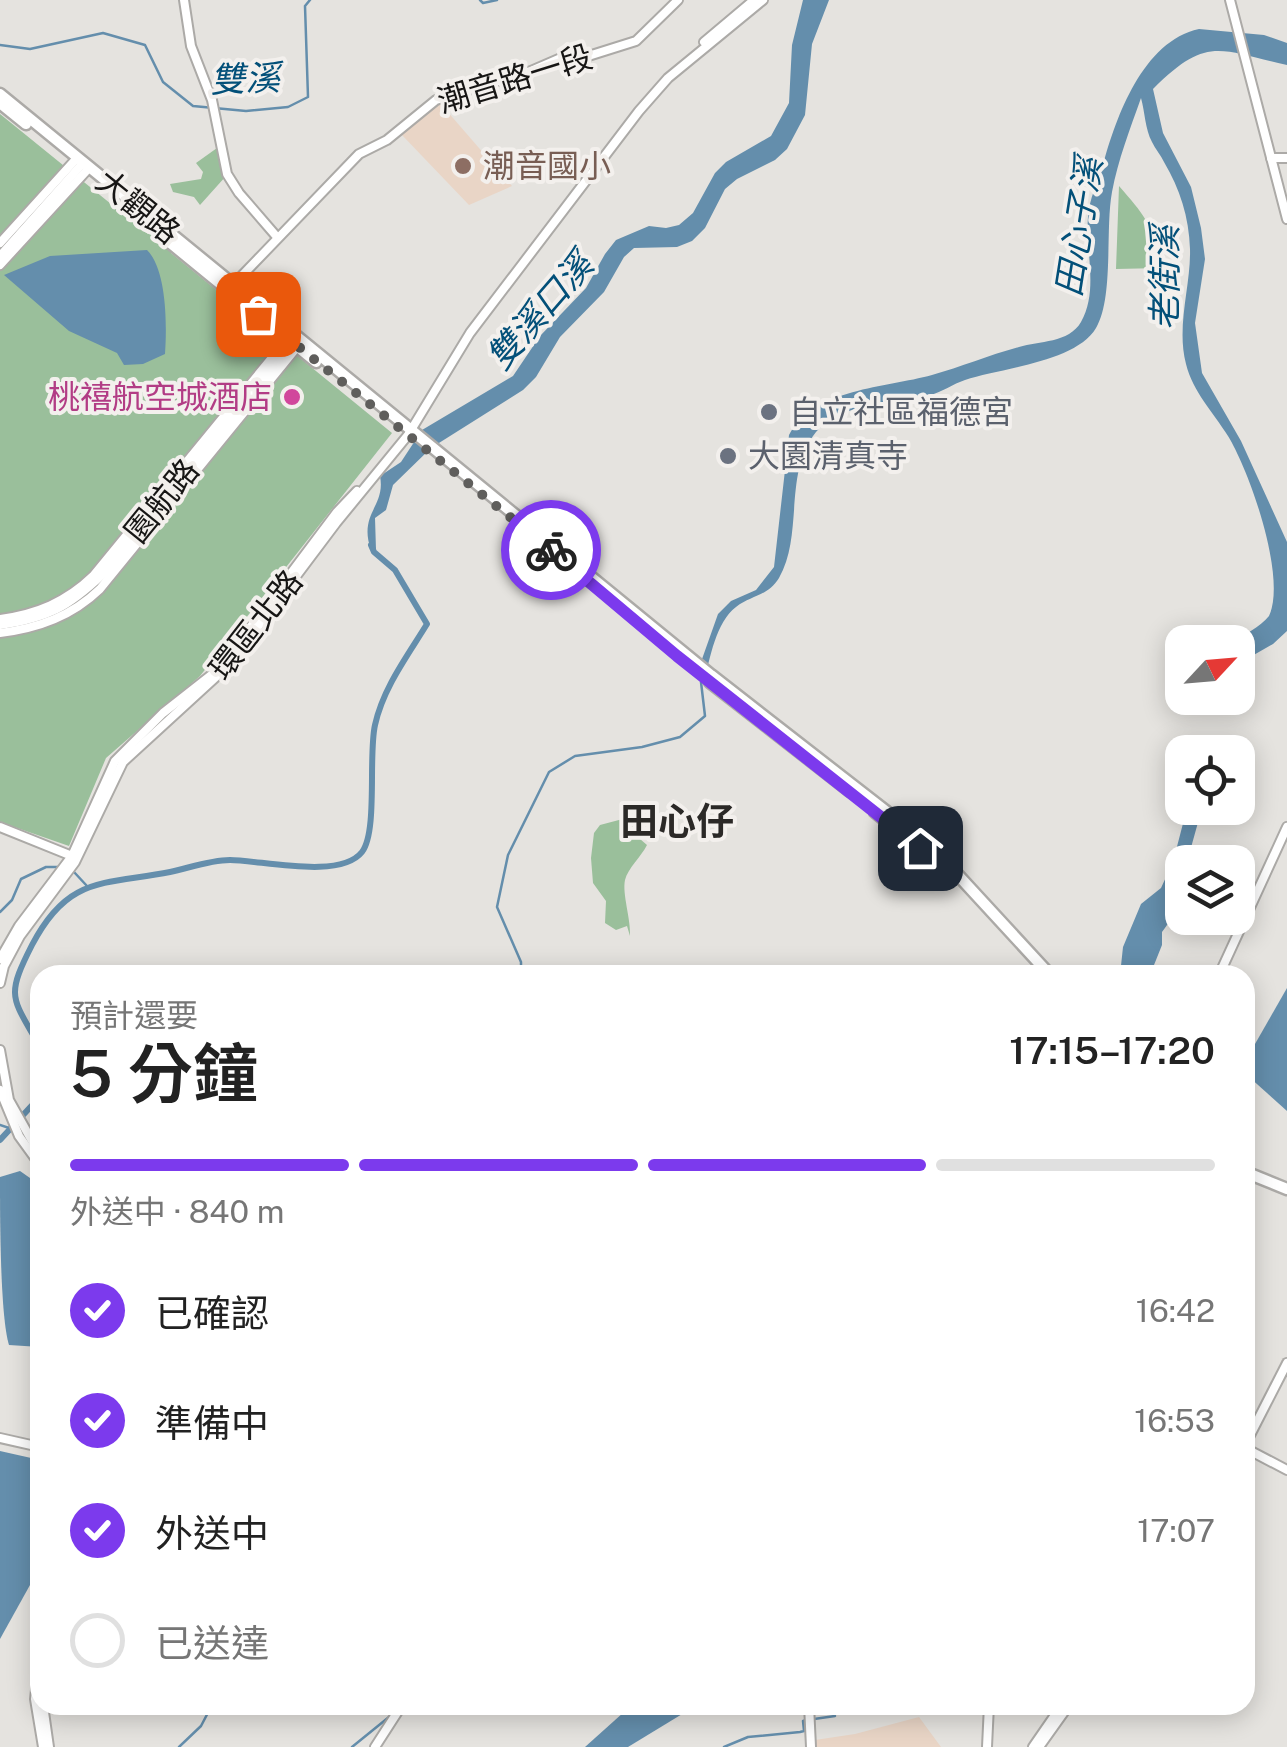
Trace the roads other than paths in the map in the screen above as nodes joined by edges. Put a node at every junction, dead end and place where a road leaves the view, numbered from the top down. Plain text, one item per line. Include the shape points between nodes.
1 (184, 0) edge
2 (678, 0) edge
3 (754, 0) edge
4 (762, 0) edge
5 (1230, 0) edge
6 (674, 70) junction
7 (0, 94) edge
8 (0, 103) edge
9 (1272, 158) junction
10 (1287, 158) edge
11 (81, 165) junction
12 (1287, 219) edge
13 (277, 237) junction
14 (0, 243) edge
15 (0, 256) edge
16 (0, 265) edge
17 (231, 287) junction
18 (294, 340) junction
19 (409, 433) junction
20 (0, 622) edge
21 (0, 633) edge
22 (868, 802) junction
23 (1287, 827) edge
24 (0, 830) edge
25 (69, 864) junction
26 (0, 959) edge
27 (1033, 965) edge
28 (1041, 965) edge
29 (1224, 965) edge
30 (0, 984) edge
31 (0, 1050) edge
32 (0, 1090) edge
33 (14, 1119) junction
34 (22, 1135) junction
35 (30, 1144) edge
36 (30, 1148) edge
37 (1255, 1177) edge
38 (1255, 1183) edge
39 (1287, 1192) edge
40 (1287, 1352) edge
41 (1287, 1362) edge
42 (1255, 1414) edge
43 (1255, 1426) edge
44 (0, 1438) edge
45 (30, 1445) edge
46 (1255, 1452) edge
47 (1287, 1470) edge
48 (39, 1715) edge
49 (44, 1715) edge
50 (396, 1715) edge
51 (809, 1715) edge
52 (989, 1715) edge
53 (1059, 1715) edge
54 (46, 1747) edge
55 (375, 1747) edge
56 (811, 1747) edge
57 (987, 1747) edge
58 (1036, 1747) edge

1 - 13 street via 232,182
2 - 13 street, 潮音路一段 via 627,45 561,58 436,100 359,154
3 - 6 street
4 - 6 street
5 - 9 street
6 - 19 street, 環區北路 via 627,117 464,341
7 - 11 main road, 大觀路
8 - 11 main road, 大觀路
9 - 10 street
9 - 12 street
11 - 14 street
11 - 15 street
11 - 16 street
11 - 17 main road, 大觀路
13 - 17 street, 潮音路一段
17 - 18 main road, 大觀路
18 - 19 main road, 大觀路
18 - 20 street via 93,576 50,607
18 - 21 street via 92,596 50,622
19 - 22 main road, 大觀路
19 - 25 street, 環區北路 via 337,512 219,669 114,761
22 - 27 main road via 976,901
22 - 28 main road via 957,874
23 - 29 street
24 - 25 street
25 - 26 street
25 - 30 street via 20,936
31 - 33 street
32 - 33 street
33 - 34 street
34 - 35 street
34 - 36 street
37 - 39 main road
38 - 39 main road
40 - 42 street
41 - 43 street
44 - 45 street
46 - 47 street
48 - 54 street
49 - 54 street
50 - 55 street
51 - 56 street
52 - 57 street
53 - 58 street

